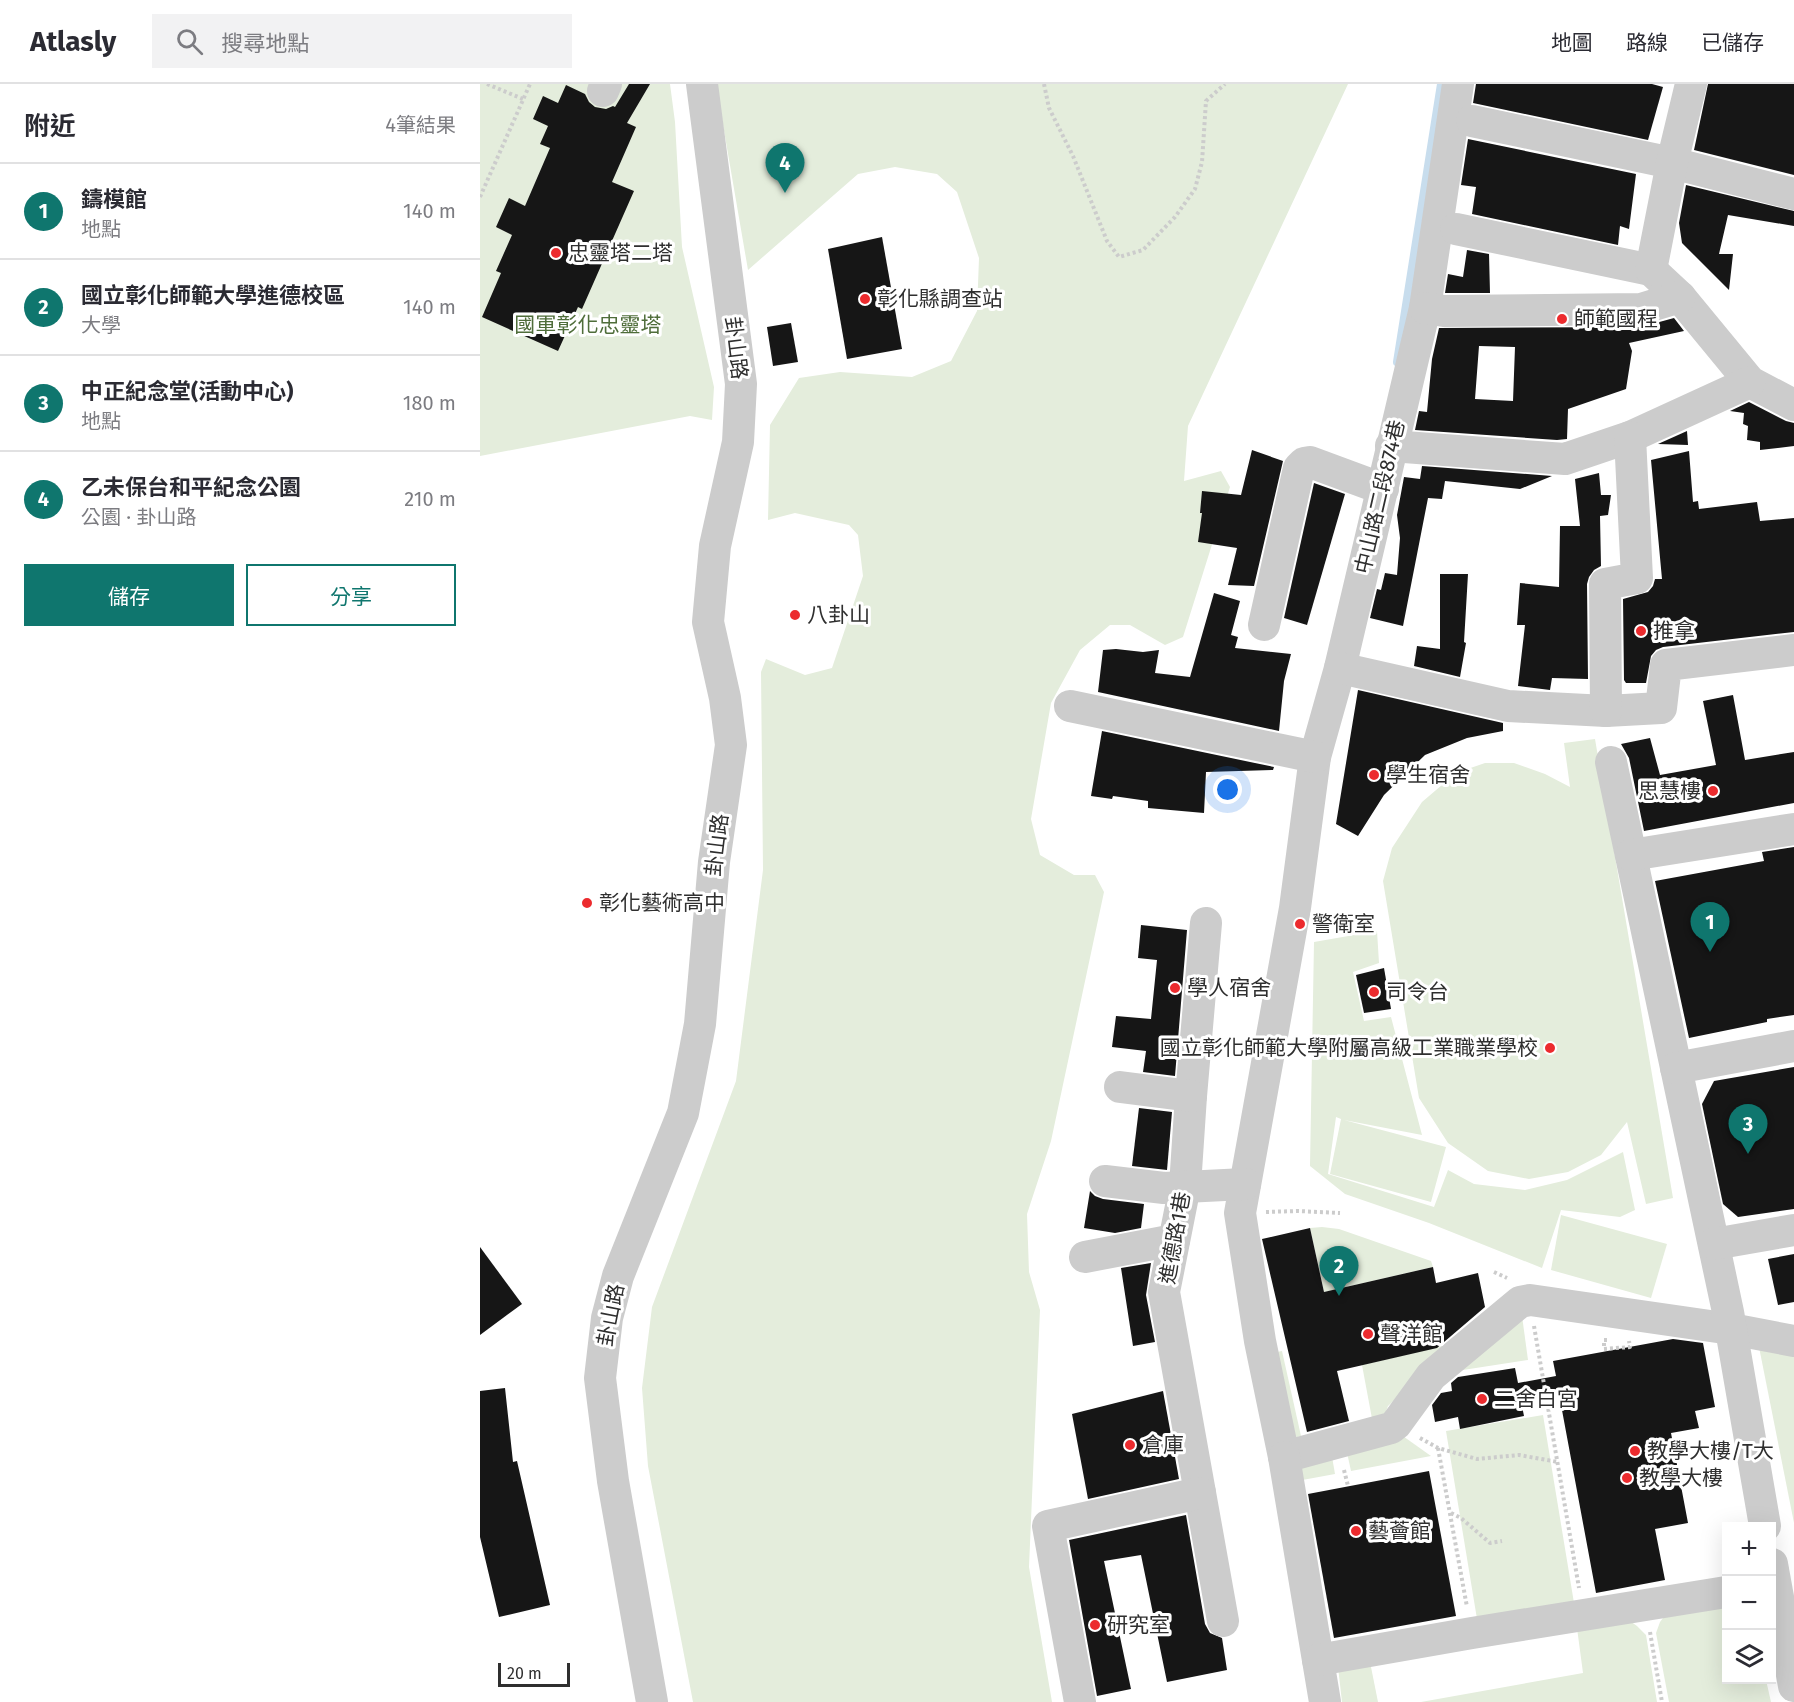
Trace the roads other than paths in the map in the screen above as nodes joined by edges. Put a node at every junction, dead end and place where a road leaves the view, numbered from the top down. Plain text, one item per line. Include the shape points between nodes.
1 (702, 84) edge
2 (1458, 84) edge
3 (1691, 84) edge
4 (1472, 121) dead end
5 (1672, 164) junction
6 (1794, 194) edge
7 (1456, 229) dead end
8 (1651, 270) junction
9 (1680, 297) junction
10 (1435, 309) junction
11 (1750, 382) junction
12 (1794, 405) edge
13 (1629, 437) junction
14 (1391, 446) junction
15 (1378, 488) junction
16 (1264, 625) dead end
17 (1794, 650) edge
18 (1340, 668) junction
19 (1070, 706) dead end
20 (1606, 711) junction
21 (1315, 757) junction
22 (1611, 762) dead end
23 (1794, 829) edge
24 (1630, 855) junction
25 (1206, 923) dead end
26 (1794, 1046) edge
27 (1676, 1068) junction
28 (1120, 1087) dead end
29 (1191, 1096) junction
30 (1105, 1181) dead end
31 (1185, 1186) junction
32 (1243, 1198) junction
33 (1794, 1230) edge
34 (1174, 1240) junction
35 (1714, 1244) junction
36 (1085, 1257) dead end
37 (1731, 1329) junction
38 (1794, 1341) edge
39 (1284, 1457) junction
40 (1200, 1493) junction
41 (1764, 1522) edge
42 (1722, 1593) edge
43 (1776, 1593) edge
44 (1223, 1621) dead end
45 (1318, 1660) junction
46 (1794, 1686) edge
47 (652, 1702) edge
48 (1080, 1702) edge
49 (1325, 1702) edge

1 - 47 street, 卦山路 via 741,384 738,442 715,546 708,622 731,746 714,862 700,1024 683,1113 618,1276 607,1318 600,1378 613,1481
2 - 10 street, 中山路二段874巷
3 - 5 street
4 - 5 street
5 - 6 street
5 - 8 street
7 - 8 street
8 - 9 street
9 - 10 street via 1641,309
9 - 11 street
10 - 14 street, 中山路二段874巷
11 - 12 street
11 - 13 street
13 - 14 street via 1565,459
13 - 20 street via 1637,578 1605,584
14 - 15 street, 中山路二段874巷
15 - 16 street via 1310,462 1299,468
15 - 18 street, 中山路二段874巷
17 - 20 street via 1666,665 1661,708
18 - 20 street via 1508,706
18 - 21 street, 中山路二段874巷
19 - 21 street
21 - 32 street, 中山路二段874巷 via 1294,908
22 - 24 street
23 - 24 street
24 - 27 street
25 - 29 street, 進德路1巷
26 - 27 street
27 - 35 street
28 - 29 street
29 - 31 street, 進德路1巷
30 - 31 street via 1164,1188
31 - 32 street
31 - 34 street, 進德路1巷
32 - 39 street, 中山路二段874巷 via 1258,1330
33 - 35 street
34 - 36 street
34 - 40 street, 進德路1巷 via 1164,1292
35 - 37 street
37 - 38 street
37 - 39 street via 1530,1300 1520,1302 1431,1376 1391,1428
37 - 41 street
39 - 45 street, 中山路二段874巷
40 - 44 street, 進德路1巷
40 - 48 street via 1048,1526
42 - 45 street
43 - 46 street
45 - 49 street, 中山路二段874巷

